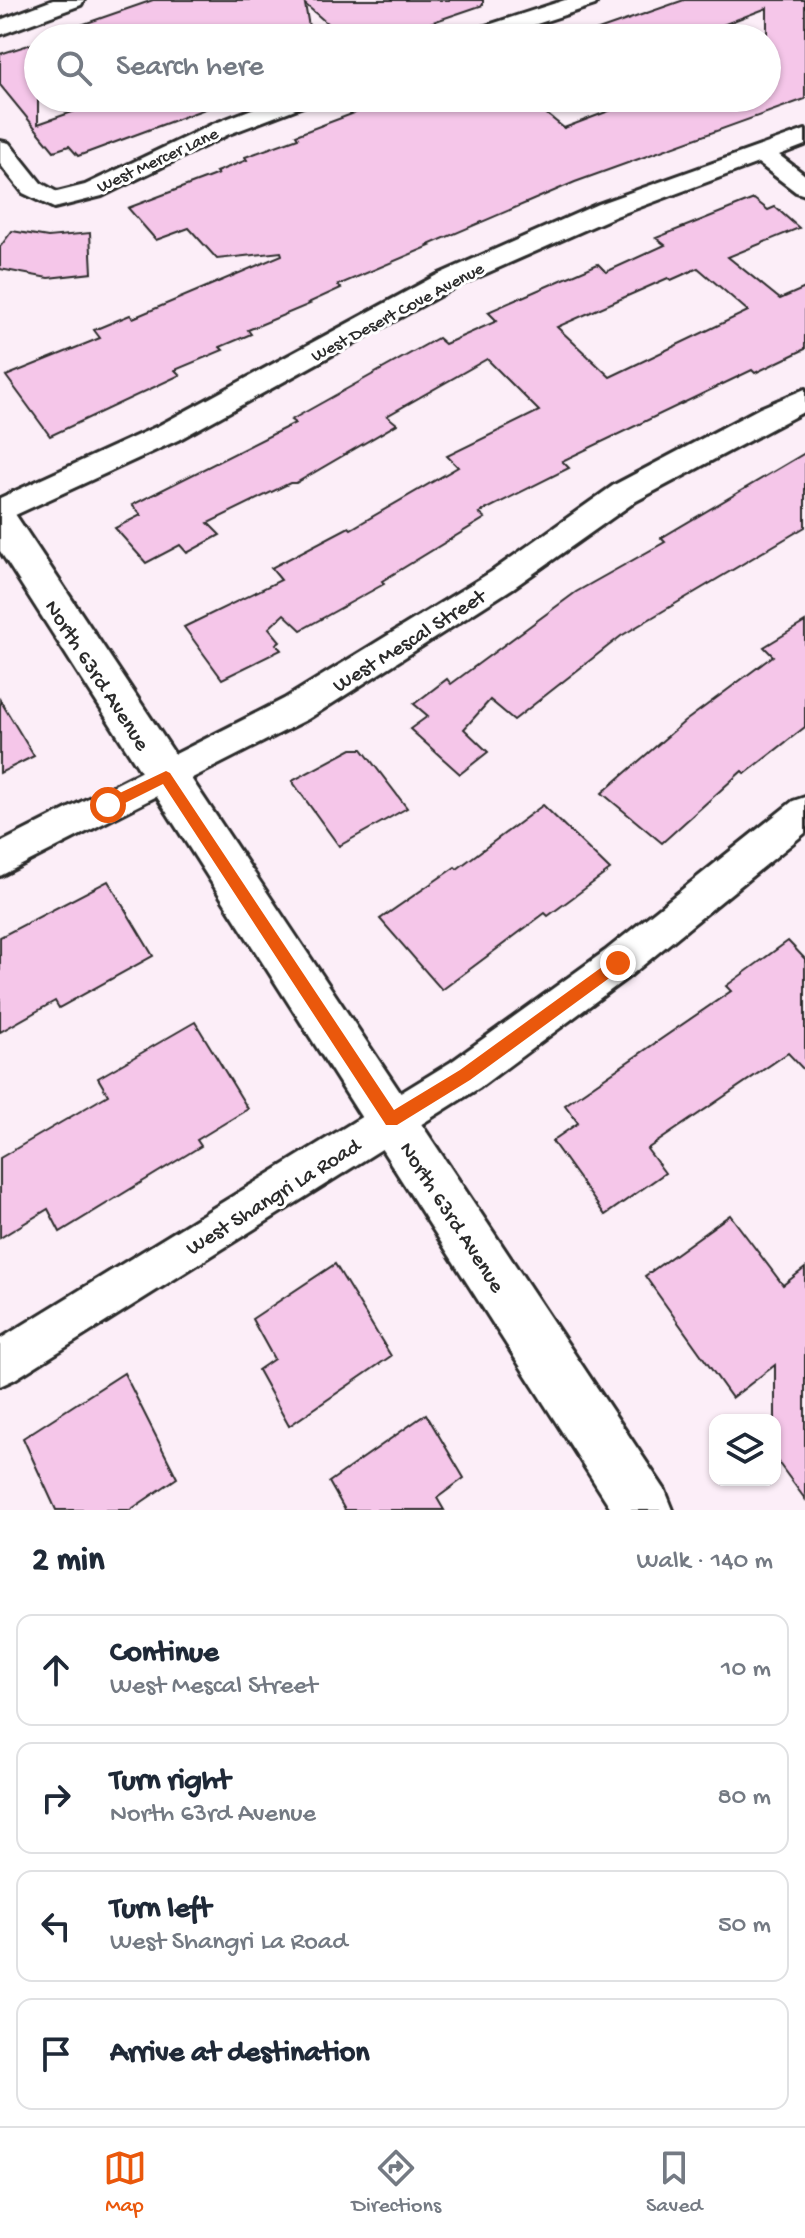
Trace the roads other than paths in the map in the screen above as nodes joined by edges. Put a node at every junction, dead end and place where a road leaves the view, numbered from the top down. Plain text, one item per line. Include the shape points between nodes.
1 (73, 0) edge
2 (587, 0) edge
3 (514, 24) edge
4 (0, 28) edge
5 (266, 112) edge
6 (805, 137) edge
7 (0, 148) edge
8 (762, 154) junction
9 (805, 187) edge
10 (805, 399) edge
11 (0, 511) edge
12 (0, 521) edge
13 (166, 776) junction
14 (805, 812) edge
15 (0, 860) edge
16 (392, 1120) junction
17 (0, 1364) edge
18 (645, 1510) edge

1 - 4 street
2 - 3 street
5 - 7 street, West Mercer Lane via 93,191 54,200 32,188
6 - 8 street, West Desert Cove Avenue
8 - 9 street
8 - 11 street, West Desert Cove Avenue via 607,210 446,281 168,433
10 - 13 street, West Mescal Street via 625,493 502,580 309,701
12 - 13 street, North 63rd Avenue
13 - 15 street, West Mescal Street
13 - 16 street, North 63rd Avenue
14 - 16 street, West Shangri La Road via 618,963 465,1075
16 - 17 street, West Shangri La Road
16 - 18 street, North 63rd Avenue

